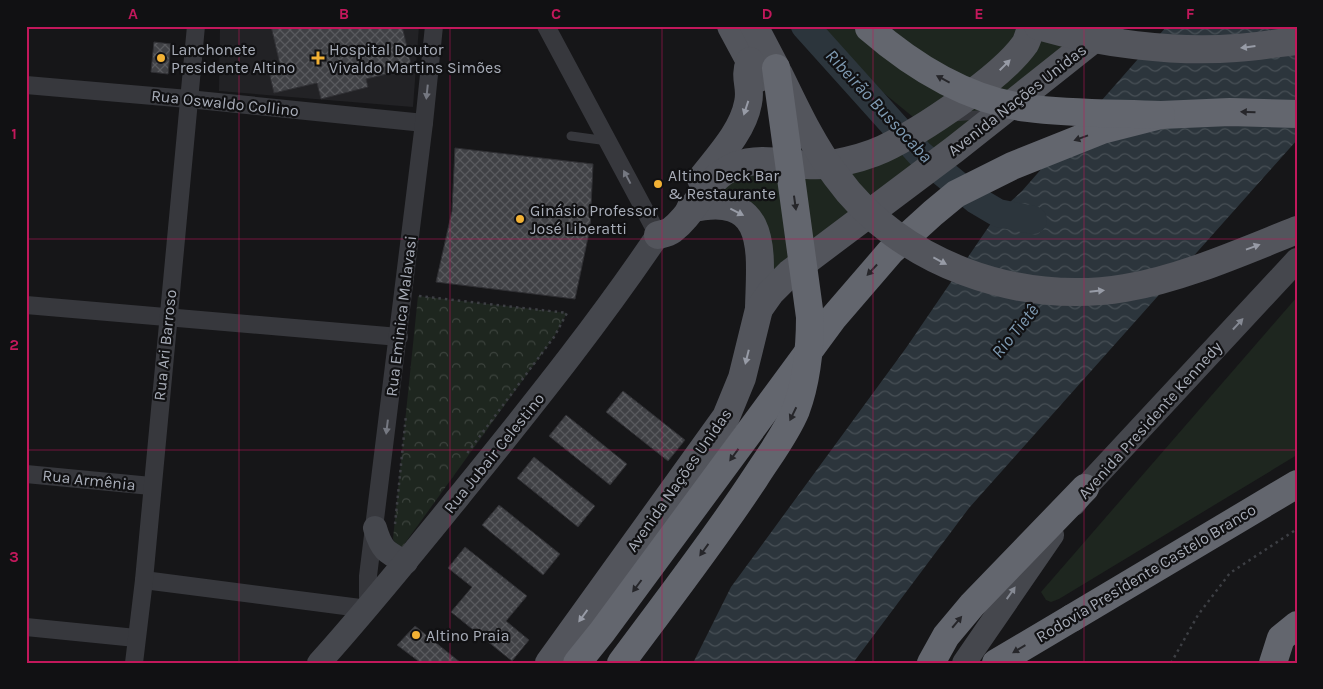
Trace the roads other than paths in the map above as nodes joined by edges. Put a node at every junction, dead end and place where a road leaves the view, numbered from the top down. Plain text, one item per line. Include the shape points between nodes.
1 (196, 26) edge
2 (434, 26) edge
3 (546, 26) edge
4 (731, 26) edge
5 (754, 26) edge
6 (1032, 26) edge
7 (1038, 26) edge
8 (1110, 26) edge
9 (868, 27) edge
10 (1297, 41) edge
11 (750, 61) junction
12 (776, 68) junction
13 (26, 85) edge
14 (188, 99) junction
15 (1003, 112) junction
16 (1297, 114) edge
17 (1161, 115) junction
18 (930, 122) junction
19 (424, 123) junction
20 (571, 136) dead end
21 (608, 141) junction
22 (808, 166) junction
23 (690, 209) junction
24 (1297, 230) edge
25 (658, 235) junction
26 (1297, 260) edge
27 (26, 305) edge
28 (759, 310) junction
29 (168, 317) junction
30 (398, 337) junction
31 (26, 474) edge
32 (1297, 484) edge
33 (151, 486) junction
34 (1085, 488) junction
35 (1297, 503) edge
36 (385, 528) junction
37 (1212, 533) junction
38 (406, 562) junction
39 (144, 580) junction
40 (370, 606) junction
41 (1297, 625) edge
42 (26, 627) edge
43 (136, 638) junction
44 (1297, 646) edge
45 (134, 663) edge
46 (319, 663) edge
47 (549, 663) edge
48 (577, 663) edge
49 (621, 663) edge
50 (931, 663) edge
51 (964, 663) edge
52 (996, 663) edge
53 (1274, 663) edge

1 - 14 street, Rua Ari Barroso
2 -> 19 street, Rua Eminica Malavasi
3 - 21 street
4 - 11 main road
5 - 12 main road
18 -> 6 main road via 995,74 1025,43
10 -> 7 main road, bridge via 1235,48 1137,45 1072,36
8 - 15 main road, Avenida Nações Unidas
17 -> 9 highway, bridge via 1027,108 984,98 916,65
11 - 22 main road
11 -> 25 main road via 746,73 750,96 743,118 718,158
12 -> 24 main road, bridge via 810,138 836,178 860,204 916,248 951,267 975,275 1038,290 1077,293 1126,288 1190,270
12 -> 49 highway, bridge via 810,317 804,385 787,426 741,500
13 - 14 street, Rua Oswaldo Collino
14 - 19 street, Rua Oswaldo Collino
14 - 29 street, Rua Ari Barroso
15 - 18 lane
15 - 28 main road, Avenida Nações Unidas via 790,274 771,292
16 -> 17 highway
17 -> 48 highway, bridge via 1102,130 979,181 956,194 890,252 866,278
18 - 22 main road via 881,150 831,164
19 - 30 street, Rua Eminica Malavasi
20 - 21 lane
25 -> 21 street
22 - 23 main road via 764,160 732,167 714,179
23 - 25 main road via 671,231
23 -> 28 main road via 709,204 721,205 739,211 751,221 758,233 760,253
25 - 38 main road, Rua Jubair Celestino via 619,294
34 -> 26 main road, Avenida Presidente Kennedy
27 - 29 street
28 -> 47 main road, Avenida Nações Unidas via 739,386 726,416
29 - 30 street
29 - 33 street, Rua Ari Barroso
30 -> 36 street, Rua Eminica Malavasi
31 - 33 street, Rua Armênia
32 - 37 highway, Rodovia Presidente Castelo Branco
33 - 39 street, Rua Ari Barroso
50 -> 34 highway via 946,636 972,605
51 -> 34 main road, Avenida Presidente Kennedy
35 - 37 highway via 1248,531
36 - 38 main road via 379,544 390,555
36 - 40 street, Rua Eminica Malavasi via 368,576
37 -> 52 highway, Rodovia Presidente Castelo Branco, bridge
38 - 40 main road, Rua Jubair Celestino
39 - 40 street
39 - 43 street, Rua Ari Barroso
40 - 46 main road, Rua Jubair Celestino
41 - 53 highway via 1281,638
42 - 43 street
43 - 45 street, Rua Ari Barroso
44 - 53 highway

